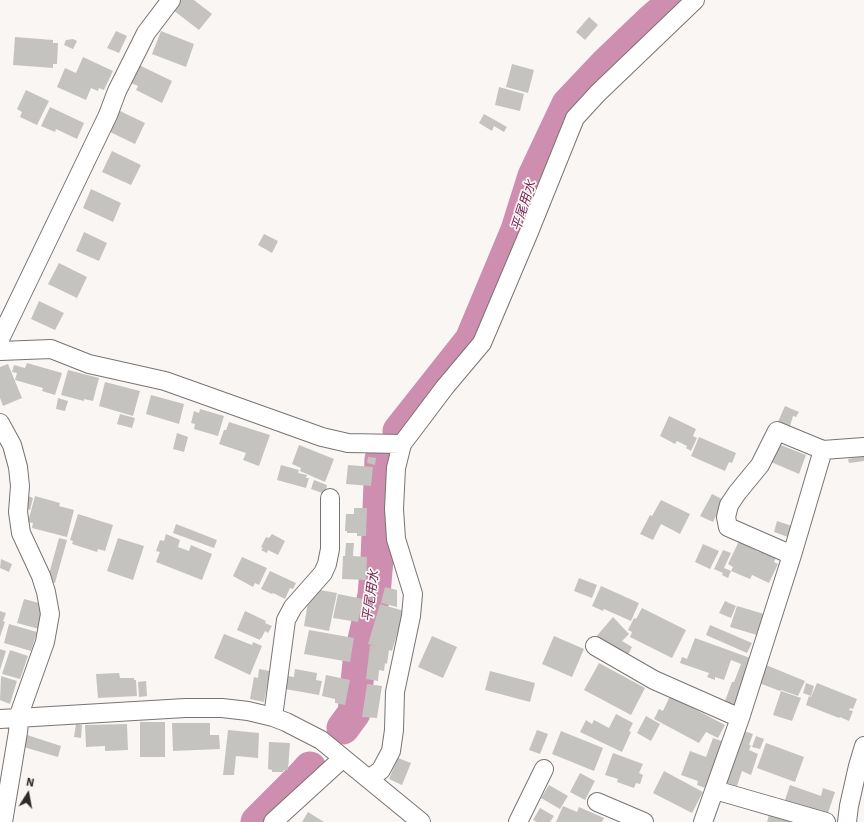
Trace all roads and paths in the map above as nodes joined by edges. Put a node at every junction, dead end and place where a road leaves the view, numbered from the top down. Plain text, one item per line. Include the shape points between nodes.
1 (171, 0) edge
2 (695, 0) edge
3 (0, 339) edge
4 (0, 351) edge
5 (0, 422) edge
6 (402, 444) junction
7 (864, 447) edge
8 (823, 450) junction
9 (330, 498) dead end
10 (792, 556) junction
11 (595, 646) dead end
12 (273, 717) junction
13 (19, 718) junction
14 (740, 718) junction
15 (0, 719) edge
16 (864, 746) edge
17 (343, 758) junction
18 (544, 769) dead end
19 (369, 779) junction
20 (715, 790) junction
21 (597, 802) dead end
22 (3, 822) edge
23 (273, 822) edge
24 (421, 822) edge
25 (518, 822) edge
26 (644, 822) edge
27 (703, 822) edge
28 (826, 822) edge
29 (847, 822) edge

1 - 3 street via 146,33 117,90 105,122
2 - 6 street via 575,118 482,343
4 - 6 street via 51,349 89,364 165,381 322,438 348,444
5 - 13 street via 12,445 18,467 18,512 21,533 41,576 50,614 45,642
6 - 19 street via 396,468 394,509 396,539 412,594 411,616 395,692 391,751 381,770
7 - 8 street
8 - 10 street
8 - 10 street via 777,431 760,465 729,505 726,517 728,526
9 - 12 street via 330,549 327,564 323,573 293,607 286,620
10 - 14 street
11 - 14 street via 654,680
12 - 13 street via 222,708 185,708
12 - 17 street via 321,740
13 - 15 street
13 - 22 street
14 - 20 street
16 - 29 street
17 - 19 street
17 - 23 street
18 - 25 street
19 - 24 street
20 - 27 street
20 - 28 street
21 - 26 street

